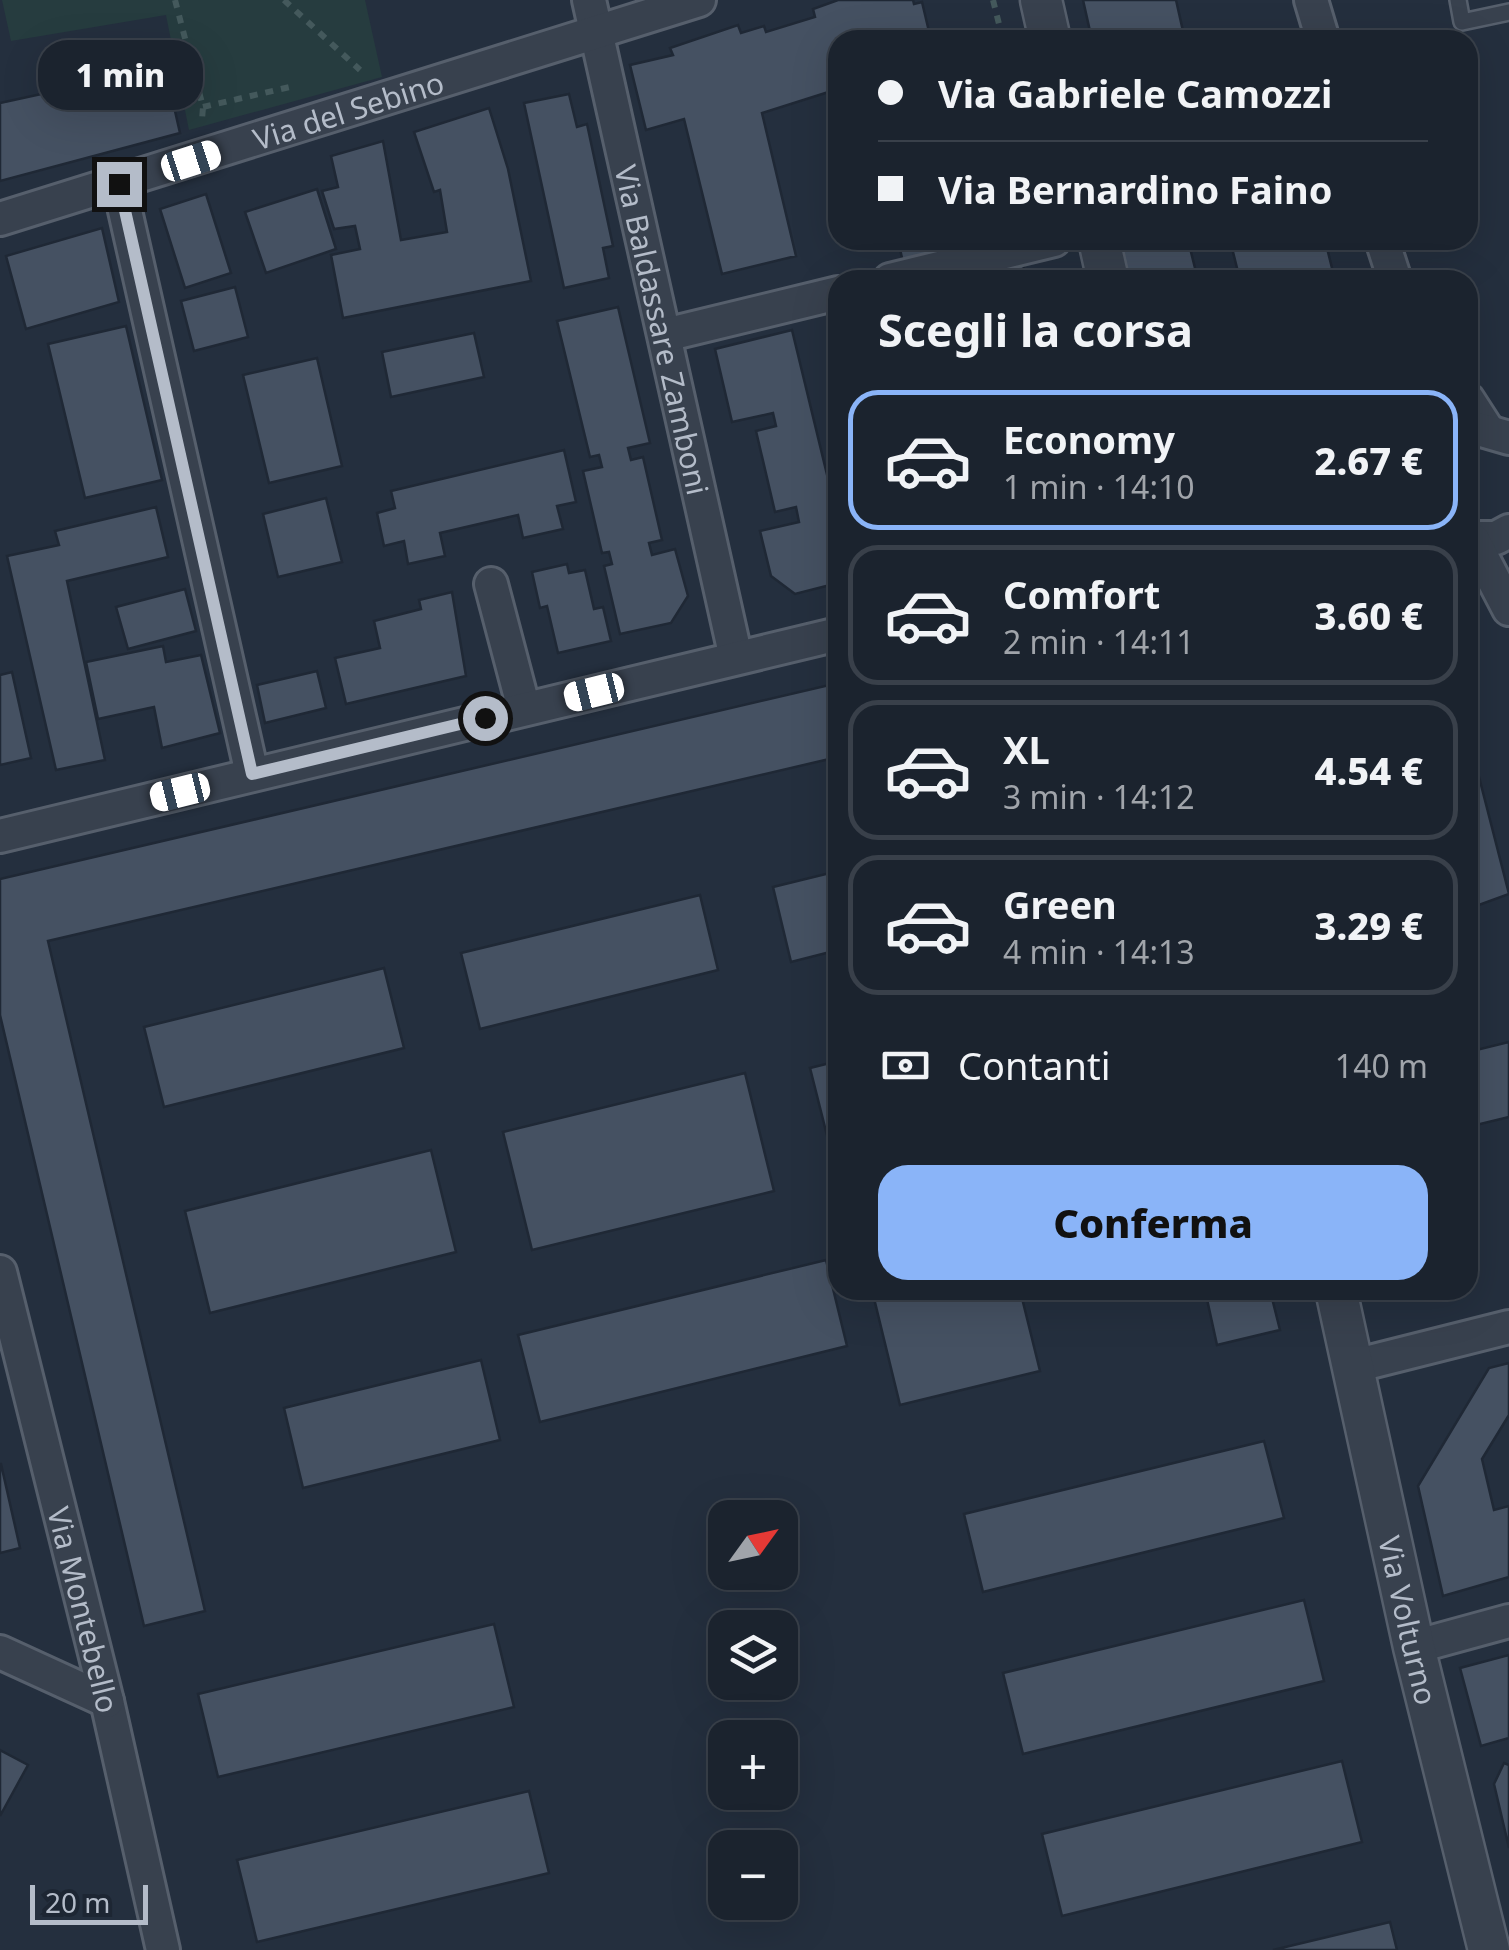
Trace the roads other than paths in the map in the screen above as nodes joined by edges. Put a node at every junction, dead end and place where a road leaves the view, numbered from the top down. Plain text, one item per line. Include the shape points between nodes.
1 (589, 0) edge
2 (699, 0) edge
3 (1041, 0) edge
4 (1312, 0) edge
5 (1458, 0) edge
6 (1509, 12) edge
7 (1048, 30) edge
8 (1320, 30) edge
9 (596, 32) junction
10 (119, 184) junction
11 (0, 219) edge
12 (1013, 250) edge
13 (931, 270) edge
14 (828, 295) edge
15 (666, 335) junction
16 (1478, 413) edge
17 (1495, 434) edge
18 (1509, 532) edge
19 (1478, 539) edge
20 (1478, 553) edge
21 (491, 584) dead end
22 (1509, 609) edge
23 (828, 636) edge
24 (736, 658) junction
25 (524, 709) junction
26 (252, 774) junction
27 (0, 836) edge
28 (0, 1272) edge
29 (1338, 1300) edge
30 (1509, 1327) edge
31 (1354, 1366) junction
32 (1509, 1621) edge
33 (1414, 1647) junction
34 (0, 1652) edge
35 (108, 1702) junction
36 (163, 1950) edge
37 (1489, 1950) edge

1 - 9 street, Via Baldassare Zamboni
2 - 9 street, Via del Sebino
3 - 7 street
4 - 8 street
5 - 6 lane via 1462,22
9 - 10 street, Via del Sebino
9 - 15 street, Via Baldassare Zamboni
10 - 11 street, Via del Sebino
10 - 26 street
12 - 13 street
14 - 15 street
15 - 24 street, Via Baldassare Zamboni
16 - 17 street
18 - 19 street
20 - 22 street
21 - 25 street
23 - 24 street
24 - 25 street
25 - 26 street
26 - 27 street
28 - 35 street, Via Montebello
29 - 31 street, Via Volturno
30 - 31 street
31 - 33 street, Via Volturno
32 - 33 street
33 - 37 street, Via Volturno
34 - 35 street
35 - 36 street, Via Montebello

